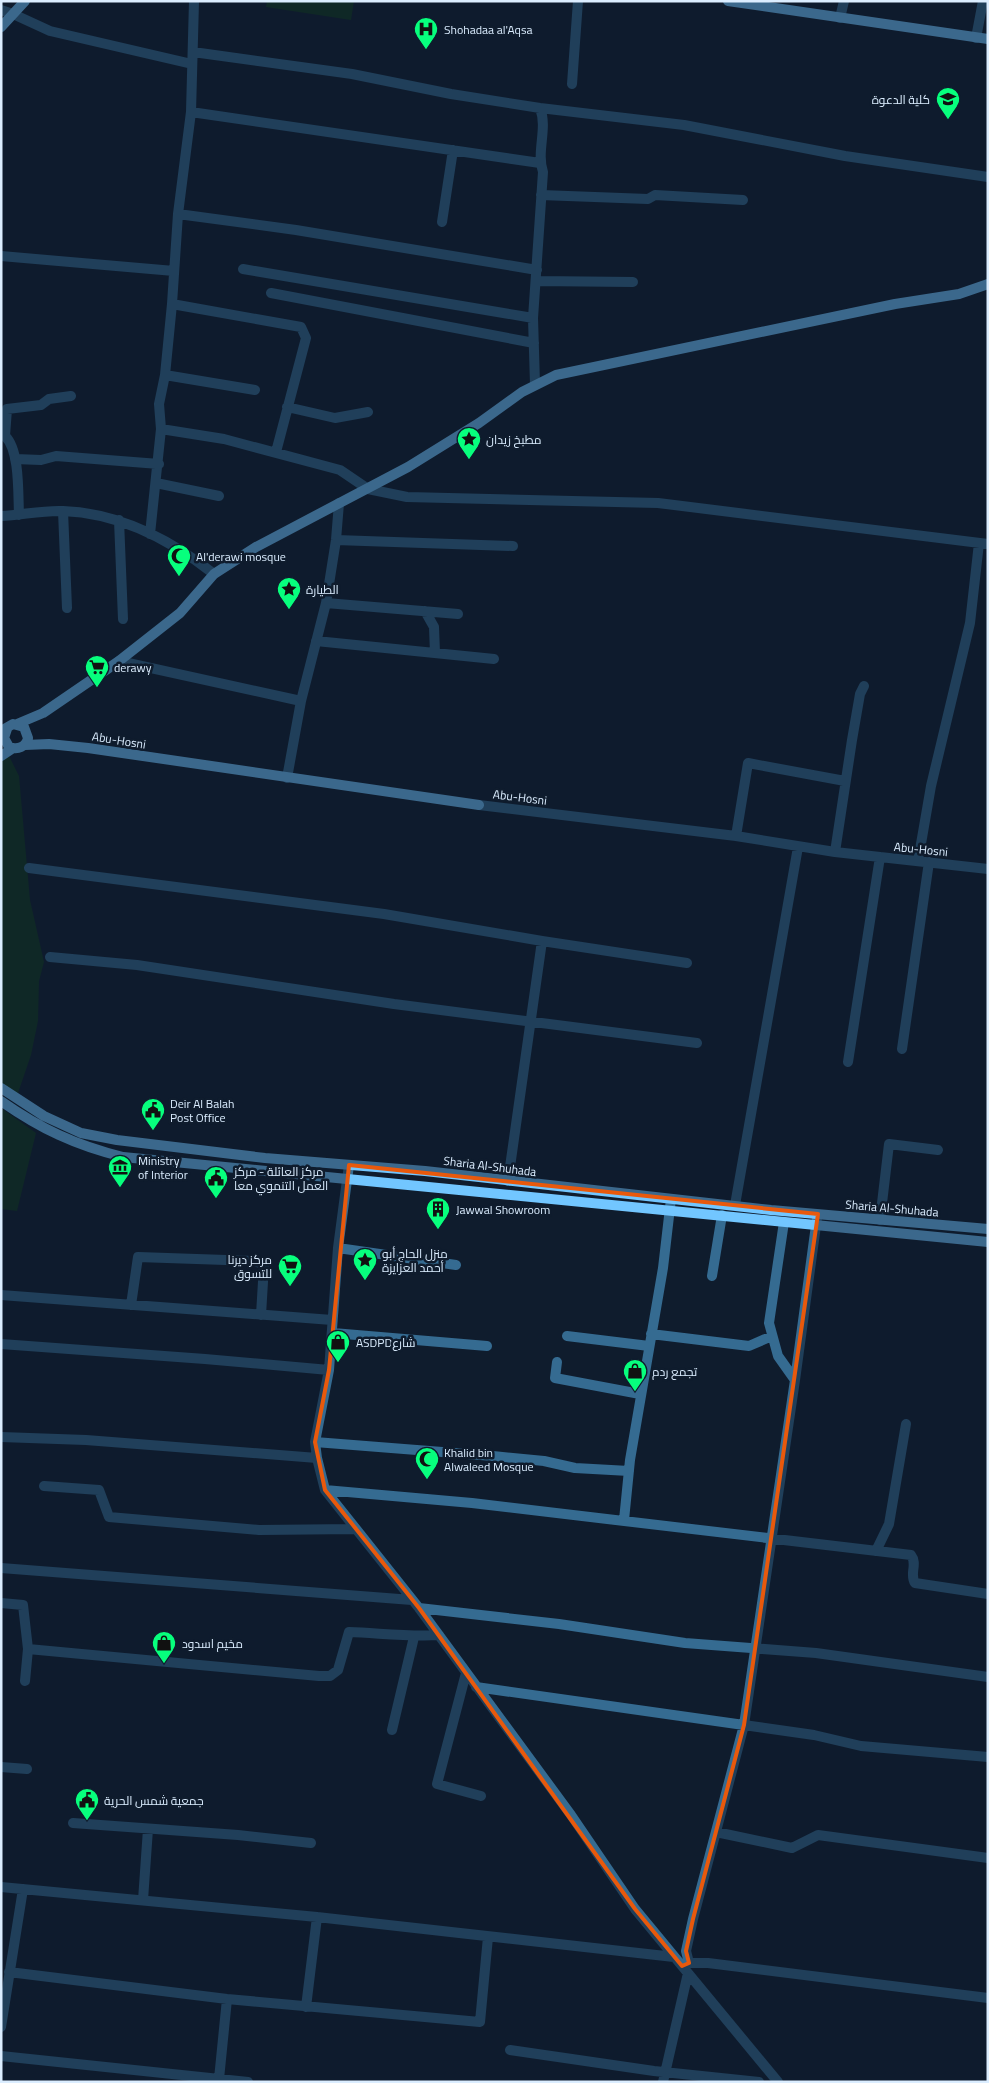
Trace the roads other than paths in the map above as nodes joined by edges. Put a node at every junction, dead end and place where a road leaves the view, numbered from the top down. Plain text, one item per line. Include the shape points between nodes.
1 (25, 1) edge
2 (194, 1) edge
3 (578, 1) edge
4 (728, 1) edge
5 (844, 1) edge
6 (983, 1) edge
7 (1, 10) edge
8 (13, 14) junction
9 (840, 18) junction
10 (1, 27) edge
11 (976, 38) junction
12 (988, 39) edge
13 (193, 52) junction
14 (192, 64) junction
15 (572, 84) dead end
16 (540, 108) junction
17 (191, 112) junction
18 (453, 150) junction
19 (540, 163) junction
20 (988, 177) edge
21 (541, 195) junction
22 (743, 200) dead end
23 (178, 214) junction
24 (442, 222) dead end
25 (1, 256) edge
26 (243, 269) dead end
27 (537, 270) junction
28 (174, 271) junction
29 (536, 281) junction
30 (633, 282) dead end
31 (988, 284) edge
32 (271, 294) dead end
33 (172, 304) junction
34 (532, 318) junction
35 (534, 343) junction
36 (164, 375) junction
37 (535, 384) junction
38 (255, 390) dead end
39 (71, 396) dead end
40 (287, 407) junction
41 (368, 412) dead end
42 (161, 429) junction
43 (6, 442) edge
44 (276, 452) junction
45 (15, 459) junction
46 (159, 464) junction
47 (156, 483) junction
48 (368, 489) junction
49 (219, 496) dead end
50 (339, 503) junction
51 (63, 511) junction
52 (19, 515) junction
53 (1, 516) edge
54 (119, 520) junction
55 (150, 534) junction
56 (336, 540) junction
57 (983, 544) edge
58 (513, 546) dead end
59 (214, 574) junction
60 (326, 603) junction
61 (67, 608) dead end
62 (424, 611) junction
63 (458, 614) dead end
64 (123, 619) dead end
65 (316, 641) junction
66 (435, 653) junction
67 (494, 659) dead end
68 (119, 661) junction
69 (864, 686) dead end
70 (301, 701) junction
71 (43, 712) junction
72 (17, 724) junction
73 (28, 734) junction
74 (3, 735) edge
75 (49, 744) junction
76 (25, 745) junction
77 (13, 748) junction
78 (1, 756) edge
79 (287, 778) junction
80 (845, 781) junction
81 (480, 804) joint
82 (736, 836) junction
83 (798, 847) junction
84 (835, 852) junction
85 (880, 857) junction
86 (918, 861) junction
87 (930, 862) junction
88 (28, 868) dead end
89 (988, 869) edge
90 (542, 941) junction
91 (50, 957) dead end
92 (687, 963) dead end
93 (531, 1022) junction
94 (697, 1043) dead end
95 (902, 1049) dead end
96 (848, 1062) dead end
97 (1, 1088) edge
98 (1, 1101) edge
99 (938, 1150) dead end
100 (349, 1165) junction
101 (347, 1180) junction
102 (508, 1181) junction
103 (671, 1199) junction
104 (735, 1205) junction
105 (670, 1210) junction
106 (818, 1214) junction
107 (722, 1215) junction
108 (880, 1220) junction
109 (784, 1222) junction
110 (815, 1226) junction
111 (988, 1229) edge
112 (988, 1242) edge
113 (338, 1248) junction
114 (456, 1265) dead end
115 (712, 1276) dead end
116 (1, 1295) edge
117 (131, 1305) junction
118 (261, 1315) junction
119 (332, 1320) junction
120 (333, 1333) junction
121 (651, 1334) junction
122 (567, 1336) dead end
123 (772, 1336) junction
124 (1, 1344) edge
125 (487, 1346) dead end
126 (649, 1346) junction
127 (557, 1362) dead end
128 (329, 1370) junction
129 (795, 1380) junction
130 (640, 1394) junction
131 (906, 1424) dead end
132 (1, 1438) edge
133 (316, 1442) junction
134 (317, 1458) junction
135 (628, 1471) junction
136 (44, 1486) dead end
137 (326, 1490) junction
138 (624, 1520) junction
139 (355, 1529) junction
140 (770, 1538) junction
141 (876, 1551) junction
142 (1, 1568) edge
143 (988, 1594) edge
144 (412, 1600) junction
145 (1, 1603) edge
146 (419, 1608) junction
147 (439, 1635) junction
148 (414, 1636) junction
149 (28, 1649) junction
150 (757, 1649) junction
151 (466, 1673) junction
152 (988, 1677) edge
153 (25, 1681) dead end
154 (476, 1687) junction
155 (744, 1725) junction
156 (392, 1730) dead end
157 (988, 1757) edge
158 (1, 1767) edge
159 (27, 1769) dead end
160 (480, 1796) dead end
161 (73, 1823) dead end
162 (148, 1828) junction
163 (716, 1832) junction
164 (312, 1843) dead end
165 (988, 1858) edge
166 (1, 1887) edge
167 (23, 1889) junction
168 (143, 1900) junction
169 (317, 1917) junction
170 (488, 1937) junction
171 (674, 1957) junction
172 (686, 1967) junction
173 (9, 1972) junction
174 (988, 1998) edge
175 (227, 1999) junction
176 (306, 2006) junction
177 (1, 2028) edge
178 (510, 2050) dead end
179 (1, 2056) edge
180 (665, 2077) edge
181 (219, 2078) junction
182 (248, 2082) edge
183 (759, 2082) edge
184 (778, 2082) edge

1 - 8 main road
2 - 13 street
3 - 15 street
4 - 9 main road
5 - 9 street
6 - 11 street
7 - 8 street
8 - 10 main road
8 - 14 street via 50,31
9 - 11 main road
11 - 12 main road
13 - 14 street
13 - 16 street via 352,74
14 - 17 street
16 - 19 street via 544,118
16 - 20 street via 684,125 845,156
17 - 18 street
17 - 23 street
18 - 19 street
18 - 24 street
19 - 21 street via 543,172
21 - 22 street via 648,199 654,195
21 - 27 street
23 - 27 street
23 - 28 street
25 - 28 street
26 - 34 street
27 - 29 street
28 - 33 street
29 - 30 street
29 - 34 street
31 - 37 main road via 959,294 895,304 556,376
32 - 35 street
33 - 36 street
33 - 40 street via 301,327 306,338
34 - 35 street
35 - 37 street
36 - 38 street
36 - 42 street via 159,404
37 - 48 main road via 472,428
39 - 43 street via 7,410
40 - 41 street via 335,418
40 - 44 street
42 - 44 street via 224,439
42 - 46 street
43 - 45 street
44 - 48 street via 340,470
45 - 46 street via 41,460 56,456
45 - 52 street
46 - 47 street
47 - 49 street
47 - 55 street
48 - 50 main road
48 - 57 street via 407,497 658,503
50 - 56 street
50 - 59 main road via 256,547
51 - 52 street
51 - 54 street
51 - 61 street
52 - 53 street
54 - 55 street
54 - 64 street
55 - 59 street via 194,558
56 - 58 street
56 - 60 street
57 - 86 street via 970,623 934,776
59 - 68 main road via 180,613
60 - 62 street
60 - 65 street
62 - 63 street
62 - 66 street via 434,627
65 - 66 street
65 - 70 street
66 - 67 street
68 - 70 street
68 - 71 main road
69 - 80 street
70 - 79 street
71 - 72 main road
71 - 73 main road
72 - 73 main road, Abu-Hosni
72 - 74 main road
73 - 75 main road, Abu-Hosni
73 - 76 main road
74 - 77 main road via 6,744
75 - 76 main road, Abu-Hosni
75 - 79 main road, Abu-Hosni
76 - 77 main road, Abu-Hosni
77 - 78 main road, Abu-Hosni
79 - 81 main road, Abu-Hosni
80 - 82 street via 748,763
80 - 84 street
81 - 82 street, Abu-Hosni
82 - 83 street, Abu-Hosni
83 - 84 street, Abu-Hosni
83 - 104 street
84 - 85 street, Abu-Hosni
85 - 86 street, Abu-Hosni
85 - 96 street
86 - 87 street, Abu-Hosni
87 - 89 street, Abu-Hosni
87 - 95 street
88 - 90 street via 384,914
90 - 92 street
90 - 93 street
91 - 93 street via 137,965
93 - 94 street
93 - 102 street
97 - 100 main road, Sharia Al-Shuhada via 44,1116 81,1133 180,1148
98 - 101 main road, Sharia Al-Shuhada via 54,1134 79,1145 123,1157
99 - 108 street via 889,1144
100 - 101 street
100 - 102 main road, Sharia Al-Shuhada
101 - 105 main road, Sharia Al-Shuhada
101 - 113 street
102 - 103 main road, Sharia Al-Shuhada
103 - 104 main road, Sharia Al-Shuhada
103 - 105 street
104 - 106 main road, Sharia Al-Shuhada
105 - 107 main road, Sharia Al-Shuhada
105 - 121 street
106 - 108 main road, Sharia Al-Shuhada
106 - 110 street
107 - 109 main road, Sharia Al-Shuhada
107 - 115 street
108 - 111 main road, Sharia Al-Shuhada
109 - 110 main road, Sharia Al-Shuhada
109 - 123 street via 769,1323
110 - 112 main road, Sharia Al-Shuhada
110 - 129 street
113 - 114 street
113 - 119 street
116 - 117 street
117 - 118 street
117 - 118 street via 138,1258 255,1261 264,1265
118 - 119 street
119 - 120 street
120 - 125 street
120 - 128 street
121 - 123 street via 749,1346
121 - 126 street
122 - 126 street
123 - 129 street via 778,1356
124 - 128 street
126 - 130 street
127 - 130 street via 556,1378
128 - 133 street
129 - 140 street
130 - 135 street
131 - 141 street via 889,1524
132 - 134 street via 86,1440
133 - 134 street
133 - 135 street
134 - 137 street
135 - 138 street
136 - 139 street via 99,1490 109,1517 260,1530
137 - 138 street
137 - 139 street
138 - 140 street
139 - 144 street
140 - 141 street
140 - 150 street
141 - 143 street via 911,1555 915,1583
142 - 144 street
144 - 146 street
145 - 149 street via 23,1605
146 - 147 street
146 - 150 street via 560,1624 685,1643
147 - 148 street
147 - 151 street
148 - 149 street via 349,1632 338,1670 330,1676
148 - 156 street
149 - 153 street
150 - 152 street via 816,1653
150 - 155 street
151 - 154 street
151 - 160 street via 437,1784
154 - 155 street
154 - 171 street via 571,1815 635,1909
155 - 157 street via 862,1746
155 - 163 street
158 - 159 street
161 - 162 street
162 - 164 street
162 - 168 street
163 - 165 street via 792,1848 818,1835
163 - 172 street via 693,1919
166 - 167 street
167 - 168 street
167 - 173 street
168 - 169 street
169 - 170 street
169 - 176 street
170 - 171 street
170 - 176 street via 480,2022
171 - 172 street
172 - 174 street via 819,1976
172 - 180 street
172 - 184 street
173 - 175 street
173 - 177 street
175 - 176 street
175 - 181 street
178 - 180 street
179 - 181 street
180 - 183 street
181 - 182 street

